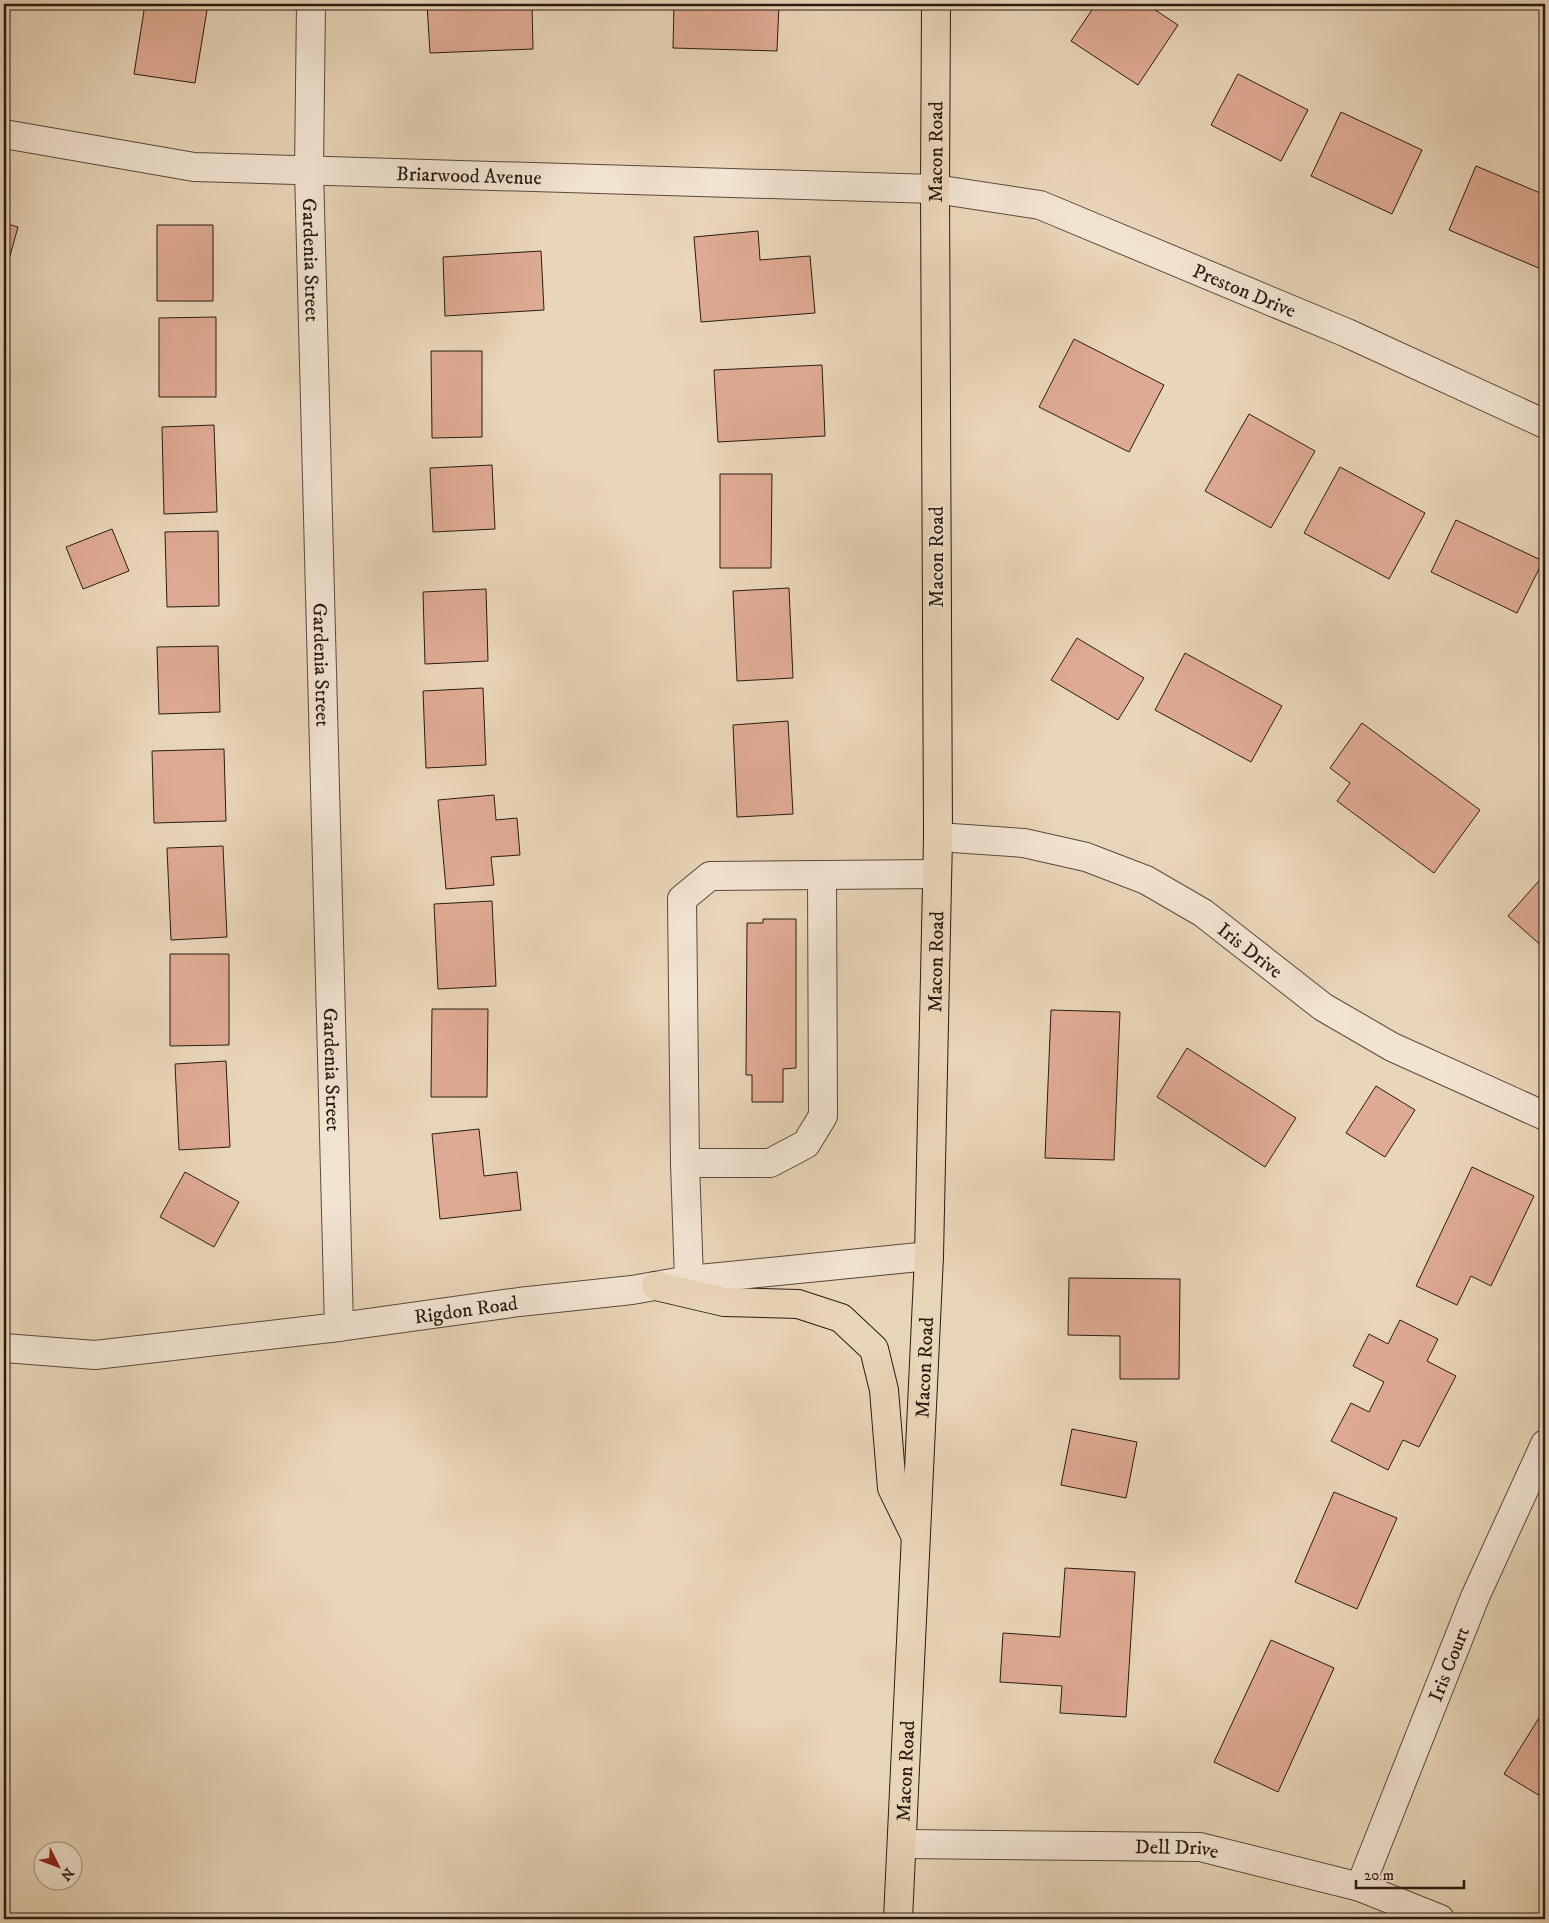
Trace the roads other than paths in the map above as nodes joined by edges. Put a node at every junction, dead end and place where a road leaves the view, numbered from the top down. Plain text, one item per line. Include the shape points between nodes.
1 (311, 4) edge
2 (936, 4) edge
3 (4, 134) edge
4 (309, 170) junction
5 (935, 189) junction
6 (1545, 424) edge
7 (938, 837) junction
8 (937, 874) junction
9 (822, 875) junction
10 (1545, 1116) edge
11 (685, 1163) junction
12 (928, 1256) junction
13 (689, 1280) junction
14 (656, 1286) junction
15 (339, 1327) junction
16 (4, 1348) edge
17 (1545, 1444) edge
18 (916, 1536) junction
19 (903, 1844) junction
20 (1360, 1887) junction
21 (898, 1919) edge
22 (1440, 1919) edge

1 - 4 street, Gardenia Street
2 - 5 main road, Macon Road
3 - 4 street, Briarwood Avenue via 194,167
4 - 5 street, Briarwood Avenue
4 - 15 street, Gardenia Street
5 - 6 street, Preston Drive via 1040,206 1347,333
5 - 7 main road, Macon Road
7 - 8 main road, Macon Road
7 - 10 street, Iris Drive via 1024,843 1086,857 1146,880 1203,913 1323,1007 1392,1047
8 - 9 street
8 - 12 main road, Macon Road
9 - 11 street via 823,1116 806,1144 770,1163
9 - 11 street via 710,876 682,900
11 - 13 street
12 - 13 street, Rigdon Road
12 - 18 main road, Macon Road
13 - 14 street, Rigdon Road
14 - 15 street, Rigdon Road
14 - 18 main road via 724,1302 798,1304 841,1318 874,1349 884,1390 892,1488
15 - 16 street, Rigdon Road via 95,1356
17 - 20 street, Iris Court via 1475,1598
18 - 19 main road, Macon Road
19 - 20 street, Dell Drive via 1200,1847
19 - 21 main road, Macon Road
20 - 22 street, Dell Drive

